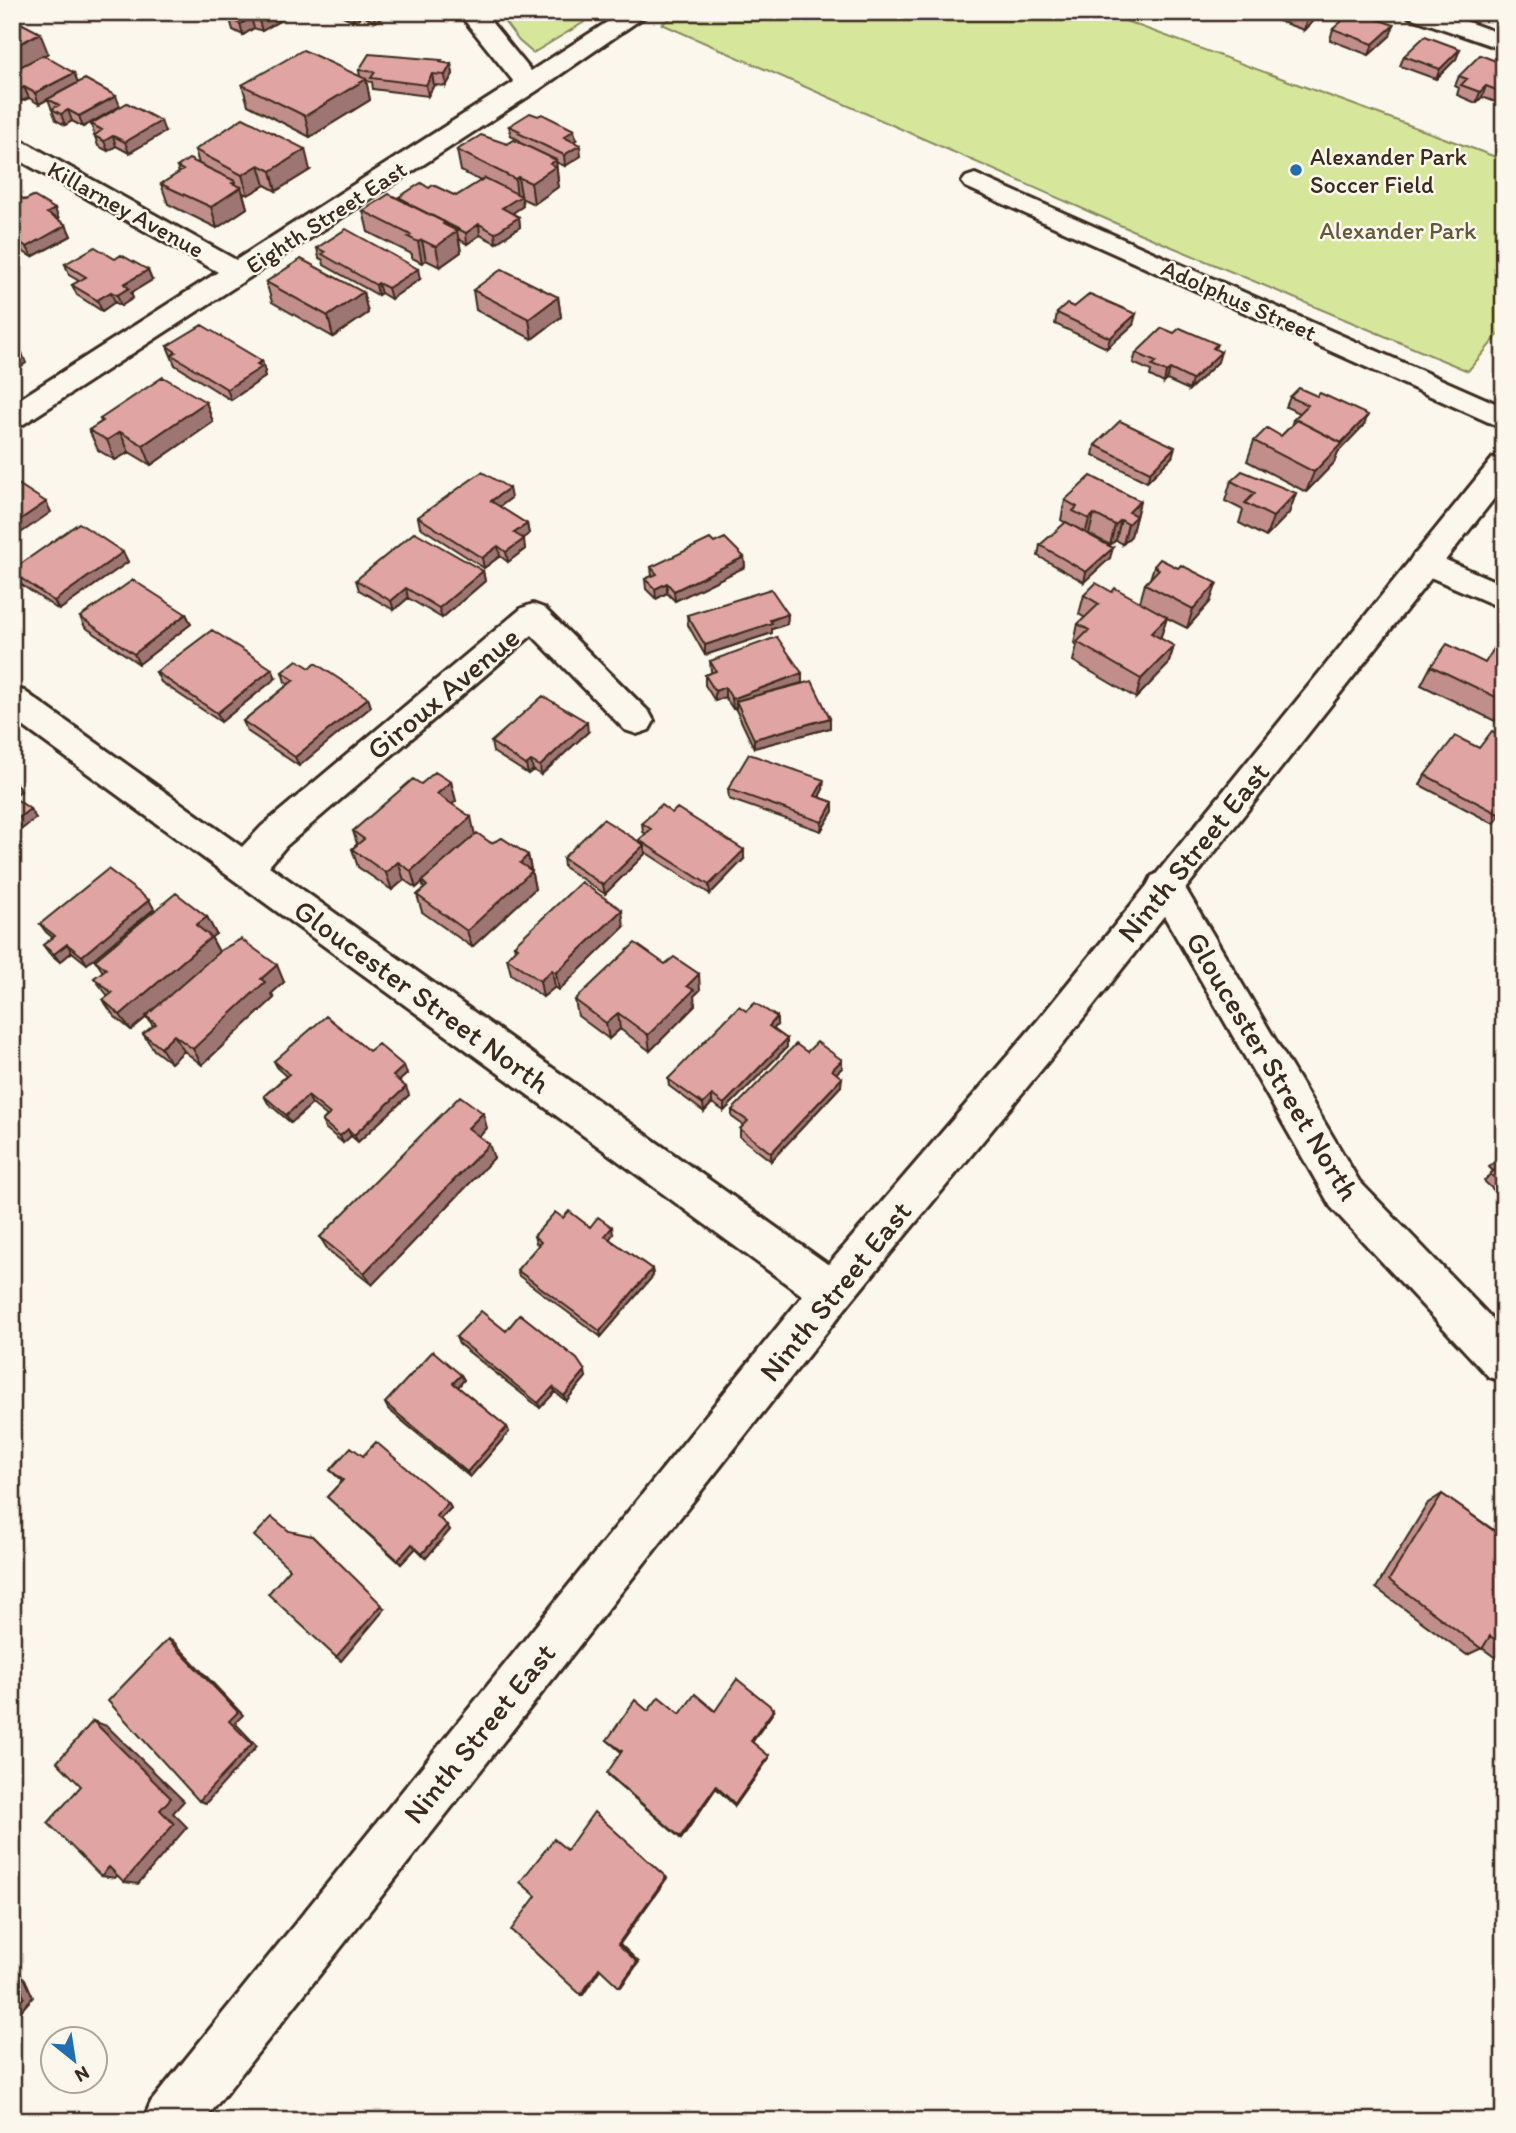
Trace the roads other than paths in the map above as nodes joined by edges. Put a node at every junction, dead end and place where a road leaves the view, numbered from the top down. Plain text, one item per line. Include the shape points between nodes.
1 (470, 12) edge
2 (639, 12) edge
3 (1417, 12) edge
4 (1504, 43) edge
5 (529, 85) junction
6 (12, 145) edge
7 (975, 182) dead end
8 (239, 274) junction
9 (12, 418) edge
10 (1504, 419) edge
11 (1504, 465) edge
12 (1425, 562) junction
13 (1504, 598) edge
14 (12, 700) edge
15 (637, 721) dead end
16 (244, 869) junction
17 (1165, 886) junction
18 (832, 1292) junction
19 (1504, 1362) edge
20 (170, 2121) edge

1 - 5 street
2 - 5 street, Eighth Street East
3 - 4 street
5 - 8 street, Eighth Street East
6 - 8 street, Killarney Avenue
7 - 10 street, Adolphus Street
8 - 9 street, Eighth Street East
11 - 12 street, Ninth Street East
12 - 13 street
12 - 17 street, Ninth Street East
14 - 16 street, Gloucester Street North
15 - 16 street, Giroux Avenue via 533,616 274,836
16 - 18 street, Gloucester Street North
17 - 18 street, Ninth Street East via 1052,1030
17 - 19 street, Gloucester Street North via 1345,1194
18 - 20 street, Ninth Street East

